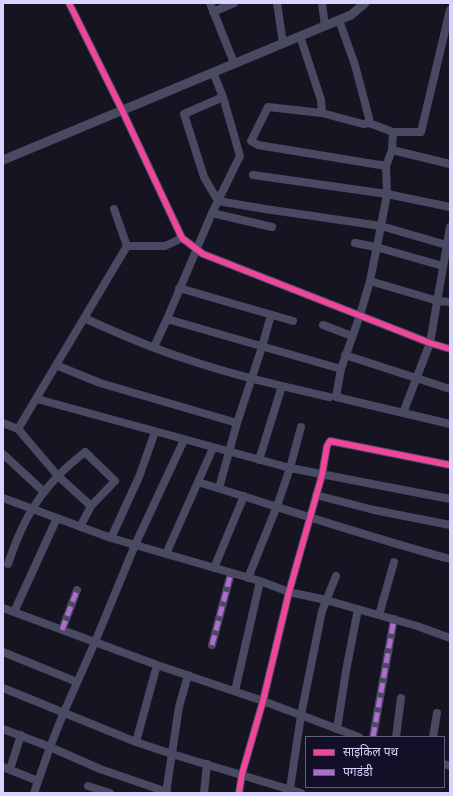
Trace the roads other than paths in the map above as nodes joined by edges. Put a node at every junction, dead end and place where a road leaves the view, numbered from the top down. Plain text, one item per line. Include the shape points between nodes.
1 (69, 3) edge
2 (210, 3) edge
3 (234, 3) edge
4 (277, 3) edge
5 (322, 3) edge
6 (365, 3) edge
7 (450, 10) edge
8 (214, 12) junction
9 (339, 20) junction
10 (324, 26) junction
11 (300, 36) junction
12 (283, 43) junction
13 (234, 63) junction
14 (213, 72) junction
15 (223, 97) junction
16 (122, 110) junction
17 (322, 113) junction
18 (369, 123) junction
19 (393, 132) junction
20 (392, 150) junction
21 (3, 160) edge
22 (450, 164) edge
23 (386, 166) junction
24 (253, 175) dead end
25 (386, 194) junction
26 (218, 201) junction
27 (450, 207) edge
28 (114, 209) dead end
29 (212, 213) junction
30 (381, 226) junction
31 (450, 227) edge
32 (272, 228) dead end
33 (182, 238) junction
34 (355, 243) dead end
35 (127, 246) junction
36 (448, 246) edge
37 (376, 247) junction
38 (196, 249) junction
39 (444, 266) junction
40 (370, 281) junction
41 (179, 288) junction
42 (438, 301) junction
43 (450, 302) edge
44 (271, 315) junction
45 (360, 315) junction
46 (84, 318) junction
47 (167, 319) junction
48 (293, 321) dead end
49 (323, 325) dead end
50 (352, 336) junction
51 (430, 343) junction
52 (262, 347) junction
53 (154, 348) junction
54 (450, 349) edge
55 (345, 355) junction
56 (56, 365) junction
57 (341, 369) junction
58 (252, 378) junction
59 (416, 378) junction
60 (282, 386) junction
61 (450, 389) edge
62 (329, 397) dead end
63 (37, 399) junction
64 (403, 413) junction
65 (3, 423) edge
66 (237, 423) junction
67 (450, 424) edge
68 (301, 427) dead end
69 (18, 429) junction
70 (155, 432) junction
71 (184, 440) junction
72 (213, 448) junction
73 (230, 452) junction
74 (3, 454) edge
75 (259, 460) junction
76 (450, 465) edge
77 (290, 468) junction
78 (322, 475) junction
79 (58, 476) junction
80 (198, 482) junction
81 (219, 488) junction
82 (44, 492) junction
83 (316, 495) junction
84 (244, 496) junction
85 (3, 498) edge
86 (450, 499) edge
87 (91, 506) junction
88 (277, 506) junction
89 (32, 508) junction
90 (310, 516) junction
91 (57, 518) junction
92 (450, 524) edge
93 (80, 527) junction
94 (111, 538) junction
95 (135, 545) junction
96 (166, 554) junction
97 (450, 559) edge
98 (394, 562) dead end
99 (8, 564) dead end
100 (214, 568) junction
101 (231, 573) junction
102 (336, 576) dead end
103 (248, 578) junction
104 (260, 581) junction
105 (77, 590) dead end
106 (289, 592) junction
107 (326, 600) junction
108 (3, 608) edge
109 (358, 609) junction
110 (14, 612) junction
111 (378, 615) junction
112 (394, 620) junction
113 (62, 630) junction
114 (449, 635) edge
115 (95, 642) junction
116 (212, 645) dead end
117 (3, 652) edge
118 (157, 665) junction
119 (188, 675) junction
120 (77, 682) junction
121 (3, 688) edge
122 (235, 691) junction
123 (401, 698) dead end
124 (263, 701) junction
125 (64, 712) junction
126 (437, 713) dead end
127 (301, 715) junction
128 (3, 729) edge
129 (337, 729) junction
130 (21, 735) junction
131 (357, 736) edge
132 (373, 736) edge
133 (396, 736) edge
134 (433, 736) edge
135 (136, 742) junction
136 (50, 747) junction
137 (172, 754) junction
138 (207, 764) junction
139 (6, 768) edge
140 (242, 774) junction
141 (38, 781) junction
142 (88, 786) dead end
143 (290, 789) junction
144 (34, 793) edge
145 (110, 793) edge
146 (166, 793) edge
147 (204, 793) edge
148 (239, 793) edge
149 (301, 793) edge

1 - 16 street
2 - 8 street
3 - 8 street
4 - 12 street
5 - 10 street
6 - 9 street via 351,15
7 - 19 street via 421,132
8 - 13 street
9 - 10 street
9 - 18 street via 355,65
10 - 11 street
11 - 12 street
11 - 17 street via 321,100
12 - 13 street
13 - 14 street
14 - 15 street
14 - 16 street
15 - 26 street via 240,156
15 - 26 street via 184,114 204,177
16 - 21 street
16 - 33 street
17 - 18 street via 362,124
17 - 23 street via 268,107 250,141
18 - 19 street
19 - 20 street
20 - 22 street
20 - 23 street
23 - 25 street
24 - 25 street
25 - 27 street
25 - 30 street
26 - 29 street
26 - 30 street
28 - 35 street
29 - 32 street
29 - 38 street
30 - 36 street
30 - 37 street
31 - 36 street
33 - 35 street via 165,246
33 - 38 street
34 - 37 street
35 - 46 street
36 - 39 street
37 - 39 street
37 - 40 street
38 - 41 street
38 - 45 street via 203,254
39 - 42 street
40 - 42 street
40 - 45 street
41 - 44 street
41 - 47 street
42 - 43 street
42 - 51 street
44 - 48 street
44 - 52 street
45 - 50 street
45 - 51 street
46 - 53 street
46 - 56 street
47 - 52 street
47 - 53 street
49 - 50 street
50 - 55 street
51 - 54 street
51 - 59 street
52 - 57 street
52 - 58 street
53 - 58 street
55 - 57 street
55 - 59 street
56 - 63 street
56 - 66 street via 100,383
57 - 64 street via 336,397
58 - 60 street
58 - 66 street
59 - 61 street
59 - 64 street
60 - 62 street
60 - 75 street
63 - 69 street
63 - 70 street
64 - 67 street
65 - 69 street
66 - 73 street
68 - 77 street
69 - 79 street
70 - 71 street
70 - 94 street via 139,477
71 - 72 street
71 - 95 street
72 - 73 street
72 - 80 street
73 - 75 street
73 - 81 street
74 - 82 street
75 - 77 street
76 - 78 street via 330,441
77 - 78 street
77 - 88 street
78 - 83 street
78 - 86 street
79 - 82 street
79 - 87 street
79 - 87 street via 85,452 115,481
80 - 81 street
80 - 96 street
81 - 84 street
82 - 89 street
83 - 90 street
83 - 92 street via 374,510
84 - 88 street
84 - 100 street
85 - 89 street
87 - 93 street
88 - 90 street
88 - 103 street
89 - 91 street
89 - 99 street via 17,537
90 - 97 street via 387,542
90 - 106 street
91 - 93 street
91 - 110 street
93 - 94 street
94 - 95 street
95 - 96 street
95 - 115 street
96 - 100 street
98 - 111 street
100 - 101 street
101 - 103 street
101 - 116 street
102 - 107 street
103 - 104 street
104 - 106 street
104 - 122 street
105 - 113 street
106 - 107 street
106 - 124 street
107 - 109 street
107 - 127 street
108 - 110 street
109 - 111 street
109 - 129 street
110 - 113 street
111 - 112 street
112 - 114 street
112 - 132 street
113 - 115 street
115 - 118 street
115 - 120 street
117 - 120 street
118 - 119 street
118 - 135 street
119 - 122 street
119 - 137 street
120 - 125 street
121 - 125 street
122 - 124 street
123 - 133 street
124 - 127 street
124 - 140 street
125 - 135 street
125 - 136 street
126 - 134 street
127 - 129 street
127 - 143 street
128 - 130 street
129 - 131 street
130 - 136 street
130 - 139 street
135 - 137 street
136 - 141 street
136 - 146 street via 100,769
137 - 138 street
137 - 146 street
138 - 140 street
138 - 147 street
139 - 141 street
140 - 143 street
140 - 148 street
141 - 144 street
142 - 145 street
143 - 149 street

